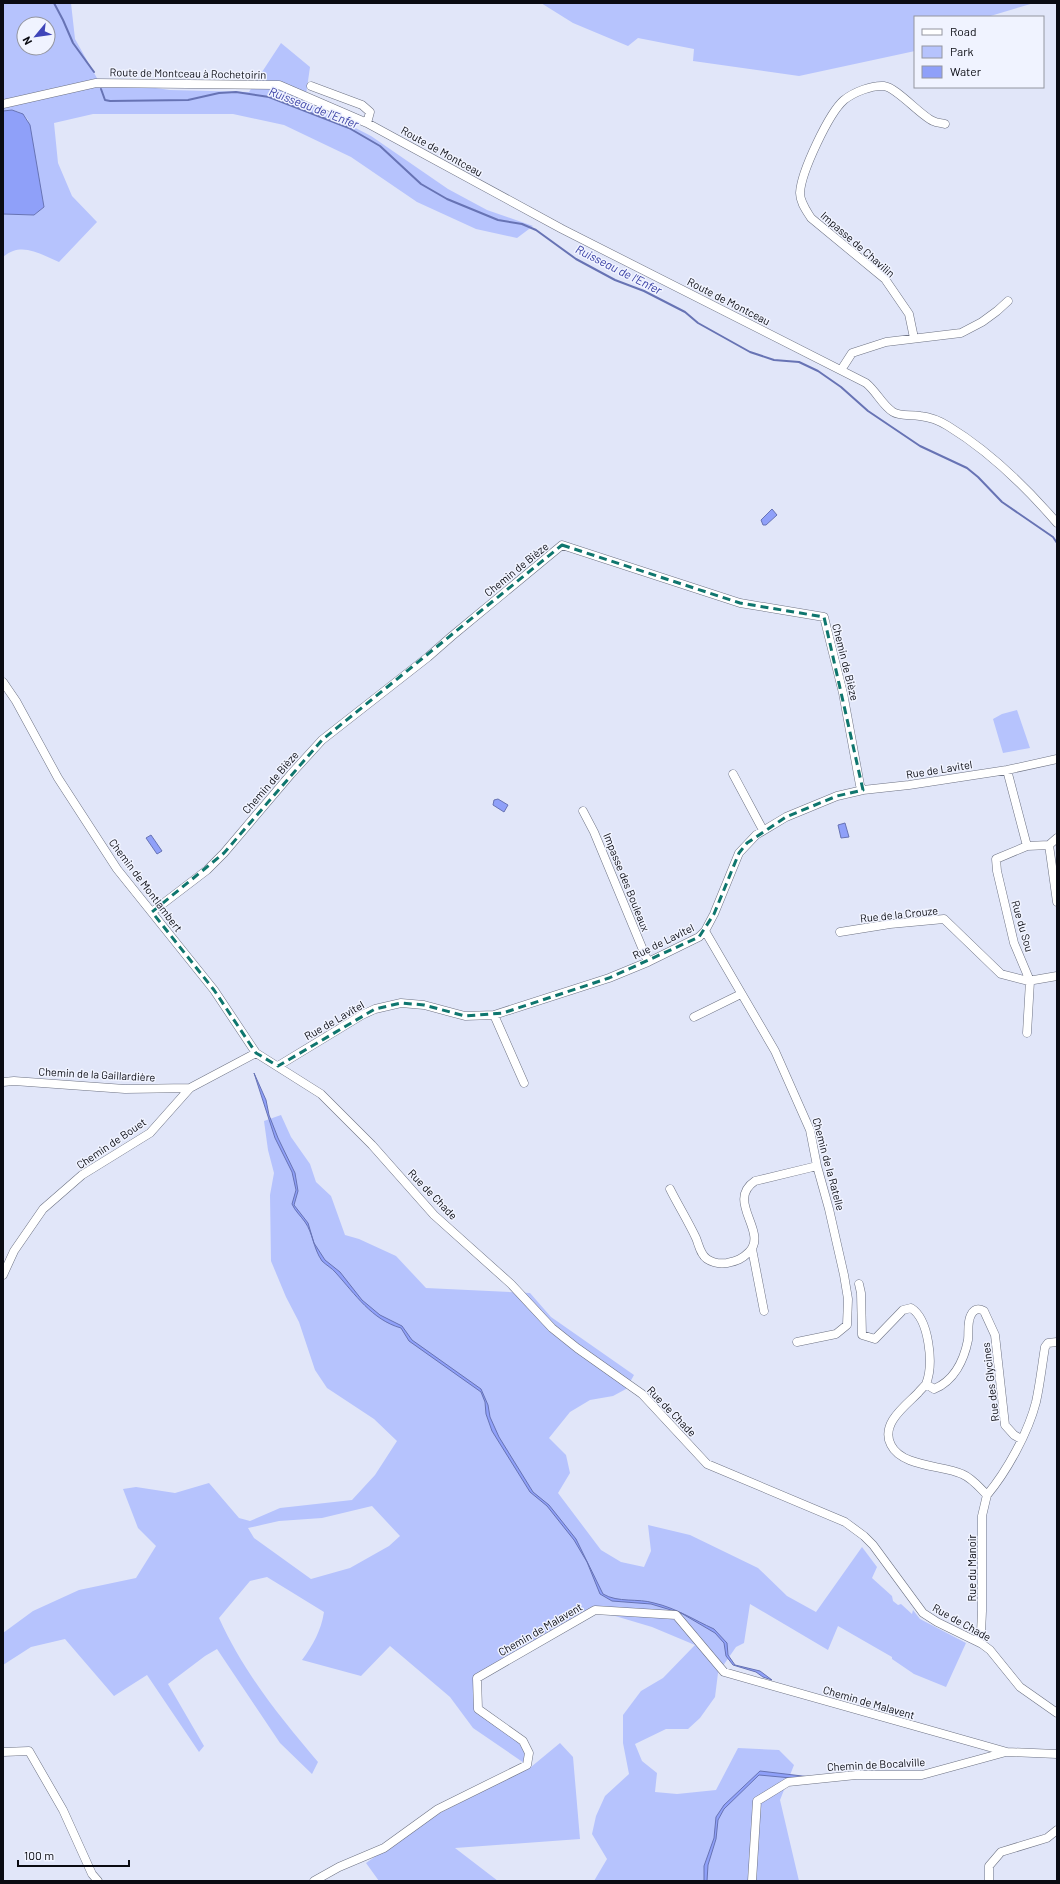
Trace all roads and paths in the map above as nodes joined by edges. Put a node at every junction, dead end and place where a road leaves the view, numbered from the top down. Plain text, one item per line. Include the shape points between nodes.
1 (311, 86) dead end
2 (3, 104) edge
3 (367, 122) junction
4 (945, 124) dead end
5 (1008, 301) dead end
6 (914, 338) junction
7 (841, 370) junction
8 (1057, 523) edge
9 (3, 682) edge
10 (1057, 759) edge
11 (1007, 770) junction
12 (733, 774) dead end
13 (863, 790) junction
14 (582, 811) dead end
15 (762, 830) junction
16 (1057, 838) edge
17 (1049, 845) junction
18 (1027, 846) junction
19 (1057, 902) edge
20 (152, 912) junction
21 (705, 931) junction
22 (840, 932) dead end
23 (648, 962) junction
24 (1057, 976) edge
25 (1030, 981) junction
26 (741, 994) junction
27 (494, 1015) junction
28 (694, 1016) dead end
29 (1027, 1033) dead end
30 (256, 1053) junction
31 (278, 1066) junction
32 (3, 1082) edge
33 (524, 1083) dead end
34 (190, 1088) junction
35 (817, 1166) junction
36 (670, 1188) dead end
37 (752, 1249) junction
38 (3, 1276) edge
39 (859, 1284) dead end
40 (764, 1311) dead end
41 (797, 1342) dead end
42 (1057, 1342) edge
43 (926, 1384) junction
44 (1021, 1439) junction
45 (988, 1496) junction
46 (977, 1641) junction
47 (1057, 1713) edge
48 (3, 1752) edge
49 (1007, 1752) junction
50 (1057, 1754) edge
51 (1057, 1830) edge
52 (98, 1881) edge
53 (314, 1881) edge
54 (752, 1881) edge
55 (989, 1881) edge

1 - 3 street via 362,105 370,112
2 - 3 street, Route de Montceau à Rochetoirin via 96,83 278,85
3 - 7 street, Route de Montceau via 562,229
4 - 6 street, Impasse de Chavilin via 933,121 886,86 874,85 852,95 841,104 822,134 812,154 800,194 811,218 885,279 909,314
5 - 6 street via 997,312 961,333
6 - 7 street via 886,342 852,353
7 - 8 street, Route de Montceau via 871,387 894,412 928,418 948,426 991,458 1040,503
9 - 20 street, Chemin de Montlambert via 58,778 117,869
10 - 11 street, Rue de Lavitel
11 - 13 street, Rue de Lavitel
11 - 18 street
12 - 15 street
13 - 15 street, Rue de Lavitel via 837,796
13 - 20 street, Chemin de Bièze via 824,617 740,603 562,545 428,657 322,740 224,853 207,870
14 - 23 street, Impasse des Bouleaux via 594,832
15 - 21 street, Rue de Lavitel via 739,853
16 - 17 street
17 - 18 street, Rue du Sou
17 - 19 street
18 - 25 street, Rue du Sou via 996,859 1014,943
20 - 30 street, Chemin de Montlambert via 214,990
21 - 23 street, Rue de Lavitel via 699,937
21 - 26 street, Chemin de la Ratelle
22 - 25 street, Rue de la Crouze via 890,924 944,920 1001,974
23 - 27 street, Rue de Lavitel via 609,978
24 - 25 street, Rue de la Crouze
25 - 29 street, Rue du Sou
26 - 28 street
26 - 35 street, Chemin de la Ratelle via 786,1073 810,1130
27 - 31 street, Rue de Lavitel via 465,1016 424,1005 401,1004 375,1009
27 - 33 street
30 - 31 street, Rue de Chade
30 - 34 street, Chemin de Bouet
31 - 46 street, Rue de Chade via 321,1094 372,1145 434,1215 510,1284 552,1328 642,1394 706,1464 845,1522 873,1545 923,1613
32 - 34 street, Chemin de la Gaillardière via 125,1089
34 - 38 street, Chemin de Bouet via 150,1133 82,1175 43,1209 14,1251
35 - 37 street via 748,1185 744,1202 755,1243
35 - 41 street, Chemin de la Ratelle via 830,1209 844,1275 848,1299 847,1325 836,1334
36 - 37 street via 706,1259 721,1264 739,1261
37 - 40 street
39 - 43 street via 862,1335 875,1339 903,1310 911,1308 917,1312 929,1346
42 - 44 street, Rue du Manoir via 1048,1343 1045,1347 1036,1402
43 - 44 street, Rue des Glycines via 934,1389 944,1385 954,1375 963,1358 971,1314 974,1310 984,1311 995,1335 1006,1425
43 - 45 street via 894,1417 888,1431 891,1445 902,1457 968,1476
44 - 45 street, Rue du Manoir via 1006,1470
45 - 46 street, Rue du Manoir via 982,1516 982,1611 981,1633
46 - 47 street, Rue de Chade via 990,1650 1020,1687
48 - 52 street via 28,1751 63,1810 92,1874
49 - 50 street
49 - 53 street, Chemin de Malavent via 724,1672 676,1615 595,1610 477,1678 478,1709 523,1741 528,1753 527,1765 438,1809 384,1848 339,1867
49 - 54 street, Chemin de Bocalville via 922,1775 856,1775 788,1782 757,1801
51 - 55 street via 1046,1838 1001,1852 989,1866

